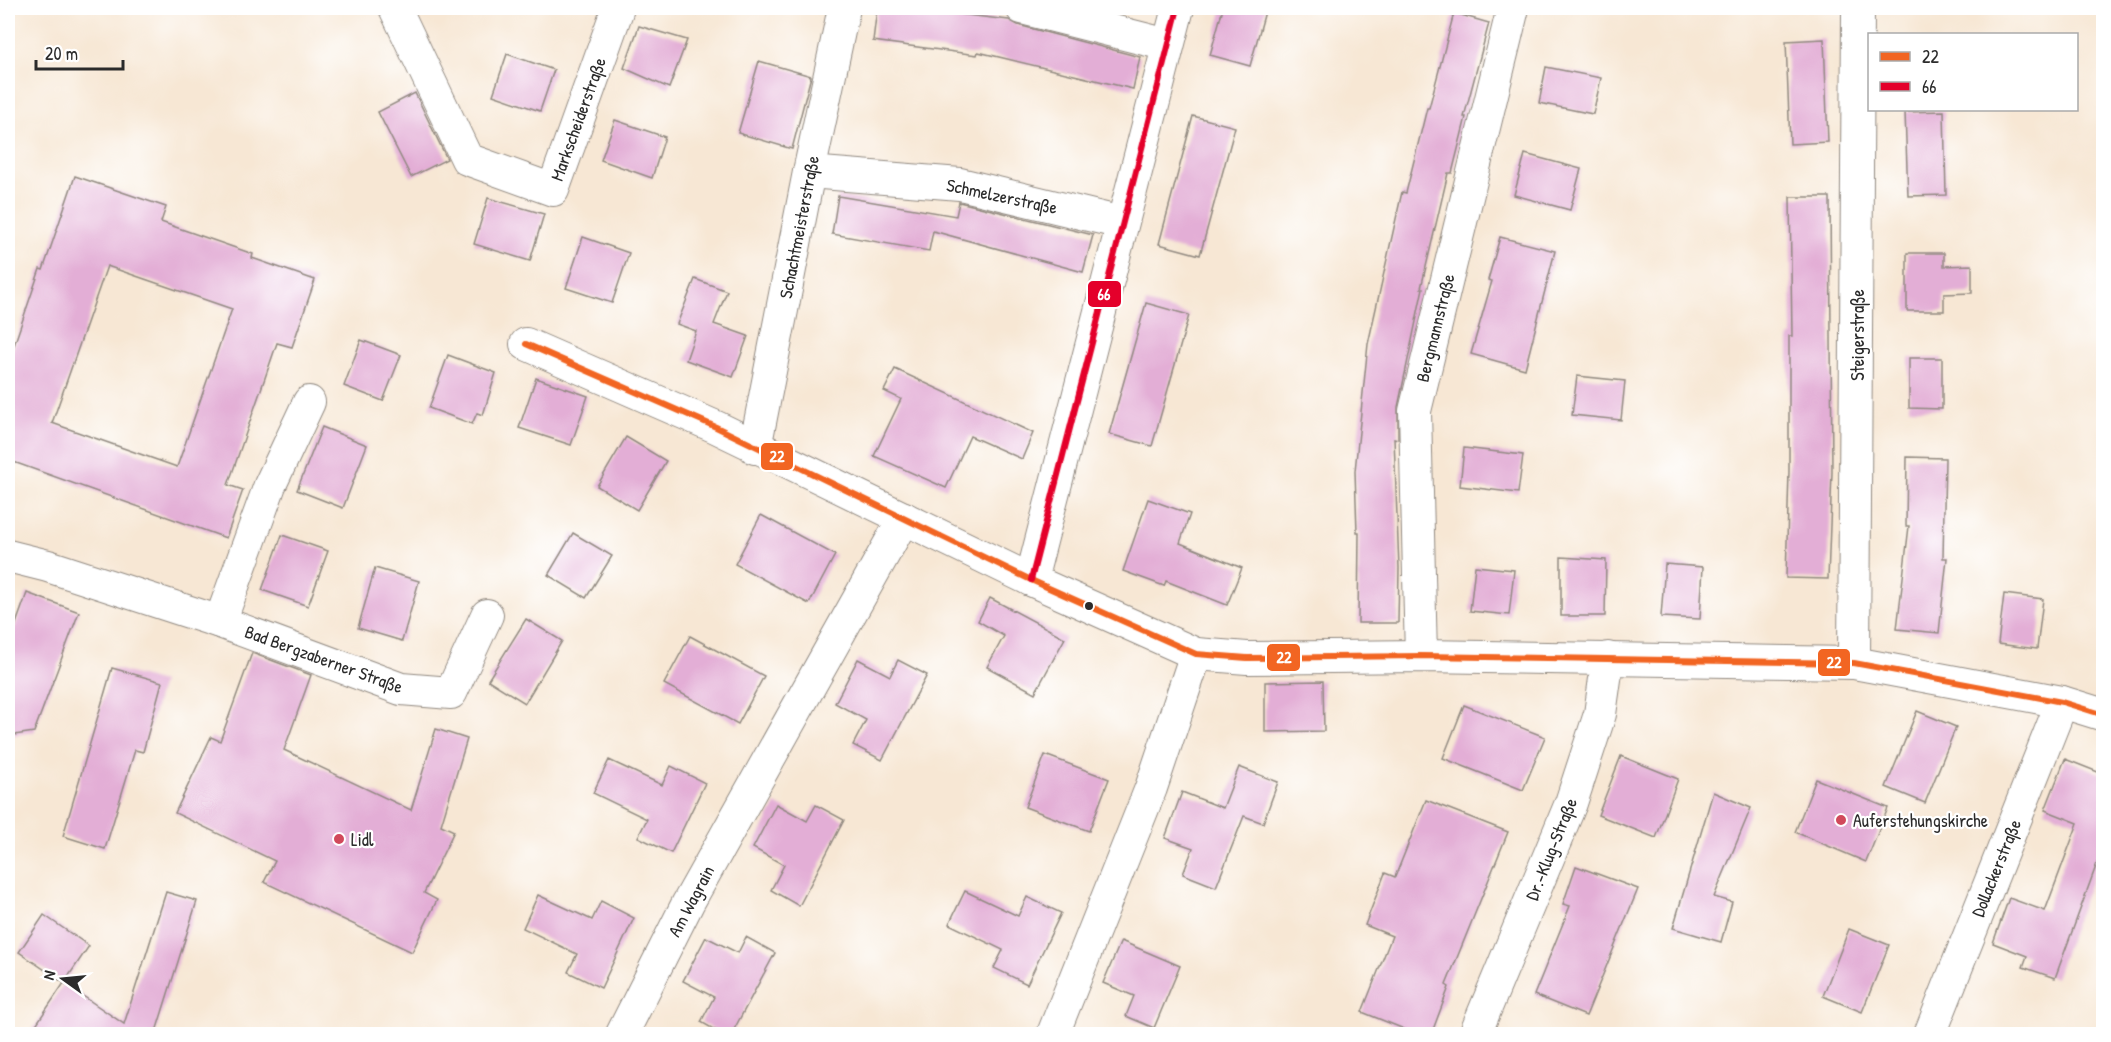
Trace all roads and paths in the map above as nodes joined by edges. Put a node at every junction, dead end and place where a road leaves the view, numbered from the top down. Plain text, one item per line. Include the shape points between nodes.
1 (395, 8) edge
2 (618, 8) edge
3 (844, 8) edge
4 (1022, 8) edge
5 (1178, 8) edge
6 (1514, 8) edge
7 (1858, 8) edge
8 (1168, 45) junction
9 (809, 172) junction
10 (1122, 223) junction
11 (526, 344) dead end
12 (309, 402) dead end
13 (755, 448) junction
14 (904, 518) junction
15 (8, 556) edge
16 (1031, 580) junction
17 (487, 615) dead end
18 (220, 622) junction
19 (1196, 654) junction
20 (1421, 656) junction
21 (1608, 658) junction
22 (1854, 663) junction
23 (2062, 702) junction
24 (2103, 715) edge
25 (622, 1035) edge
26 (1053, 1035) edge
27 (1475, 1035) edge
28 (1930, 1035) edge

1 - 2 street, Markscheiderstraße via 467,159 553,190
3 - 9 street, Schachtmeisterstraße
4 - 8 street
5 - 8 street
6 - 20 street, Bergmannstraße via 1415,411
7 - 22 street, Steigerstraße
8 - 10 street
9 - 10 street, Schmelzerstraße via 960,184
9 - 13 street, Schachtmeisterstraße
10 - 16 street
11 - 13 street
12 - 18 street via 270,485
13 - 14 street
14 - 16 street
14 - 25 street, Am Wagrain via 688,903
15 - 18 street, Bad Bergzaberner Straße
16 - 19 street
17 - 18 street, Bad Bergzaberner Straße via 451,693 401,689
19 - 20 street via 1246,658
19 - 26 street via 1151,788
20 - 21 street
21 - 22 street
21 - 27 street, Dr.-Klug-Straße via 1600,714 1571,803
22 - 23 street
23 - 24 street
23 - 28 street, Dollackerstraße

